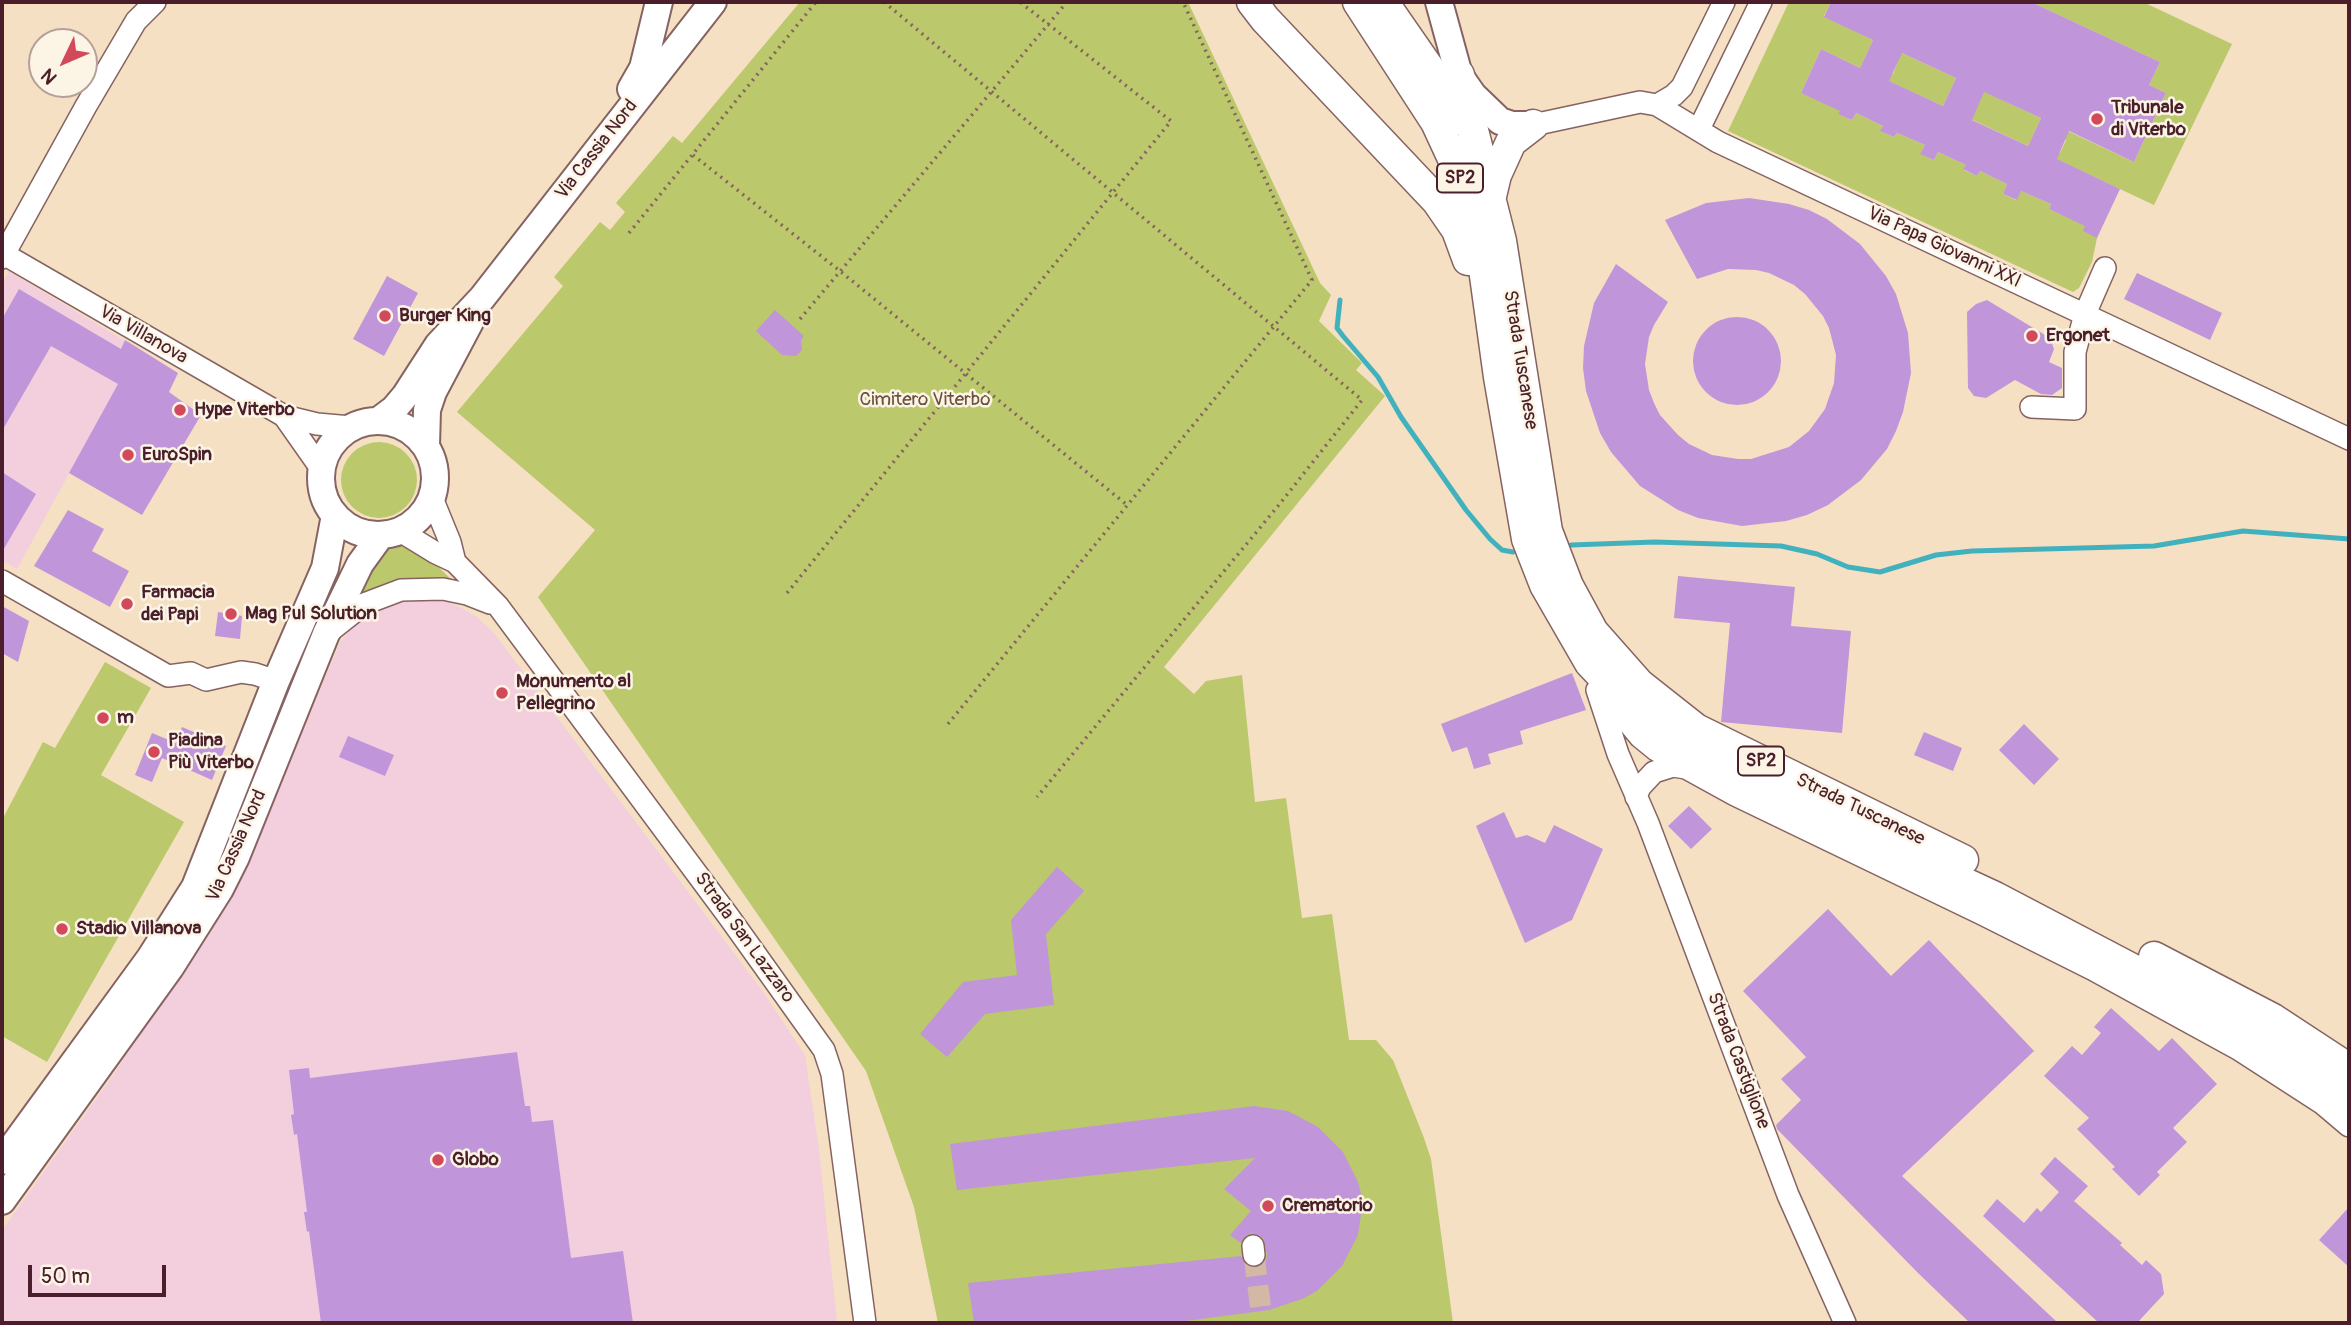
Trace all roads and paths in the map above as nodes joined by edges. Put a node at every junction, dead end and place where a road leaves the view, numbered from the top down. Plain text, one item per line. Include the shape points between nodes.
1 (155, 2) edge
2 (659, 2) edge
3 (688, 2) edge
4 (706, 2) edge
5 (713, 2) edge
6 (817, 2) edge
7 (884, 2) edge
8 (1020, 2) edge
9 (1067, 2) edge
10 (1183, 2) edge
11 (1252, 2) edge
12 (1357, 2) edge
13 (1383, 2) edge
14 (1439, 2) edge
15 (1724, 2) edge
16 (1752, 5) edge
17 (1048, 24) junction
18 (1459, 75) junction
19 (991, 91) junction
20 (1657, 105) junction
21 (1532, 125) junction
22 (1699, 129) junction
23 (596, 150) junction
24 (692, 155) junction
25 (1483, 166) junction
26 (1113, 192) junction
27 (1491, 196) junction
28 (629, 233) dead end
29 (3, 255) edge
30 (2105, 268) dead end
31 (840, 271) junction
32 (482, 298) junction
33 (2085, 314) junction
34 (800, 319) dead end
35 (1274, 327) junction
36 (966, 373) junction
37 (1499, 377) junction
38 (2031, 407) dead end
39 (284, 416) junction
40 (378, 421) junction
41 (351, 428) junction
42 (2349, 439) edge
43 (426, 446) junction
44 (322, 470) junction
45 (432, 498) junction
46 (1128, 505) junction
47 (335, 515) junction
48 (391, 533) junction
49 (454, 562) junction
50 (2, 581) edge
51 (787, 593) dead end
52 (498, 606) junction
53 (326, 634) junction
54 (1593, 675) junction
55 (276, 681) junction
56 (1626, 709) junction
57 (948, 724) dead end
58 (1686, 768) junction
59 (1037, 797) dead end
60 (1636, 797) junction
61 (2349, 1069) edge
62 (2349, 1101) edge
63 (2349, 1126) edge
64 (16, 1156) edge
65 (2, 1201) edge
66 (864, 1323) edge
67 (1845, 1323) edge

1 - 29 street via 136,21
2 - 23 main road via 643,68
3 - 4 main road
5 - 23 main road, Via Cassia Nord
6 - 24 path
7 - 19 path
8 - 17 path
9 - 17 path
10 - 35 path via 1312,280
11 - 37 highway via 1437,201 1457,230
12 - 37 highway, SP2 via 1436,122 1455,163 1482,254
13 - 25 highway, SP2 via 1444,90
14 - 18 main road, SP2
15 - 20 street via 1682,88
16 - 22 street
17 - 19 path
17 - 26 path via 1171,121
18 - 21 main road via 1500,121
18 - 25 highway, SP2
19 - 26 path
19 - 31 path
20 - 21 street via 1640,102
20 - 22 street, Via Papa Giovanni XXI
21 - 27 highway via 1511,142
22 - 33 street, Via Papa Giovanni XXI via 1718,142
23 - 32 main road, Via Cassia Nord
24 - 28 path
24 - 31 path
25 - 27 highway, Strada Tuscanese / SP2
26 - 35 path
26 - 36 path
27 - 61 highway, Strada Tuscanese / SP2 via 1547,531 1593,632 1639,684 1696,729 2225,994
29 - 39 street, Via Villanova
30 - 33 street
31 - 34 path
31 - 36 path
32 - 40 main road, Via Cassia Nord via 438,345 405,396
32 - 43 main road, Via Cassia Nord via 433,391 427,410
33 - 38 street via 2075,352 2075,409
33 - 42 street, Via Papa Giovanni XXI
35 - 46 path
35 - 59 path via 1362,400
36 - 46 path
36 - 51 path
37 - 54 highway, Strada Tuscanese / SP2 via 1527,539 1545,585
39 - 41 street, Via Villanova
39 - 44 street, Via Villanova
40 - 41 main road, Via Cassia Nord
40 - 43 main road via 401,426
41 - 44 main road via 335,440
43 - 45 main road, Via Cassia Nord via 435,475
44 - 47 main road via 324,494
45 - 48 main road, Via Cassia Nord via 413,523
45 - 49 street, Strada San Lazzaro
46 - 57 path
47 - 48 main road via 357,531
47 - 55 main road, Via Cassia Nord via 325,568
48 - 49 street, Strada San Lazzaro
48 - 53 main road, Via Cassia Nord via 360,564
49 - 52 street, Strada San Lazzaro
50 - 55 street via 167,676 191,673 206,680 240,672
52 - 53 street via 443,589 401,590 364,604
52 - 66 street, Strada San Lazzaro via 824,1049 832,1074
53 - 64 main road, Via Cassia Nord via 220,889 170,968
54 - 56 highway, Strada Tuscanese / SP2
54 - 60 street, Strada Castiglione
55 - 64 main road, Via Cassia Nord via 195,887
56 - 58 street, Strada Tuscanese via 1625,721 1640,737
56 - 62 highway, Strada Tuscanese / SP2 via 1736,777 1995,897 2197,1003 2274,1046
58 - 60 street via 1673,766 1654,772
58 - 63 street, Strada Tuscanese via 1982,914 2238,1049
60 - 67 street, Strada Castiglione via 1788,1195
64 - 65 main road, Via Cassia Nord

